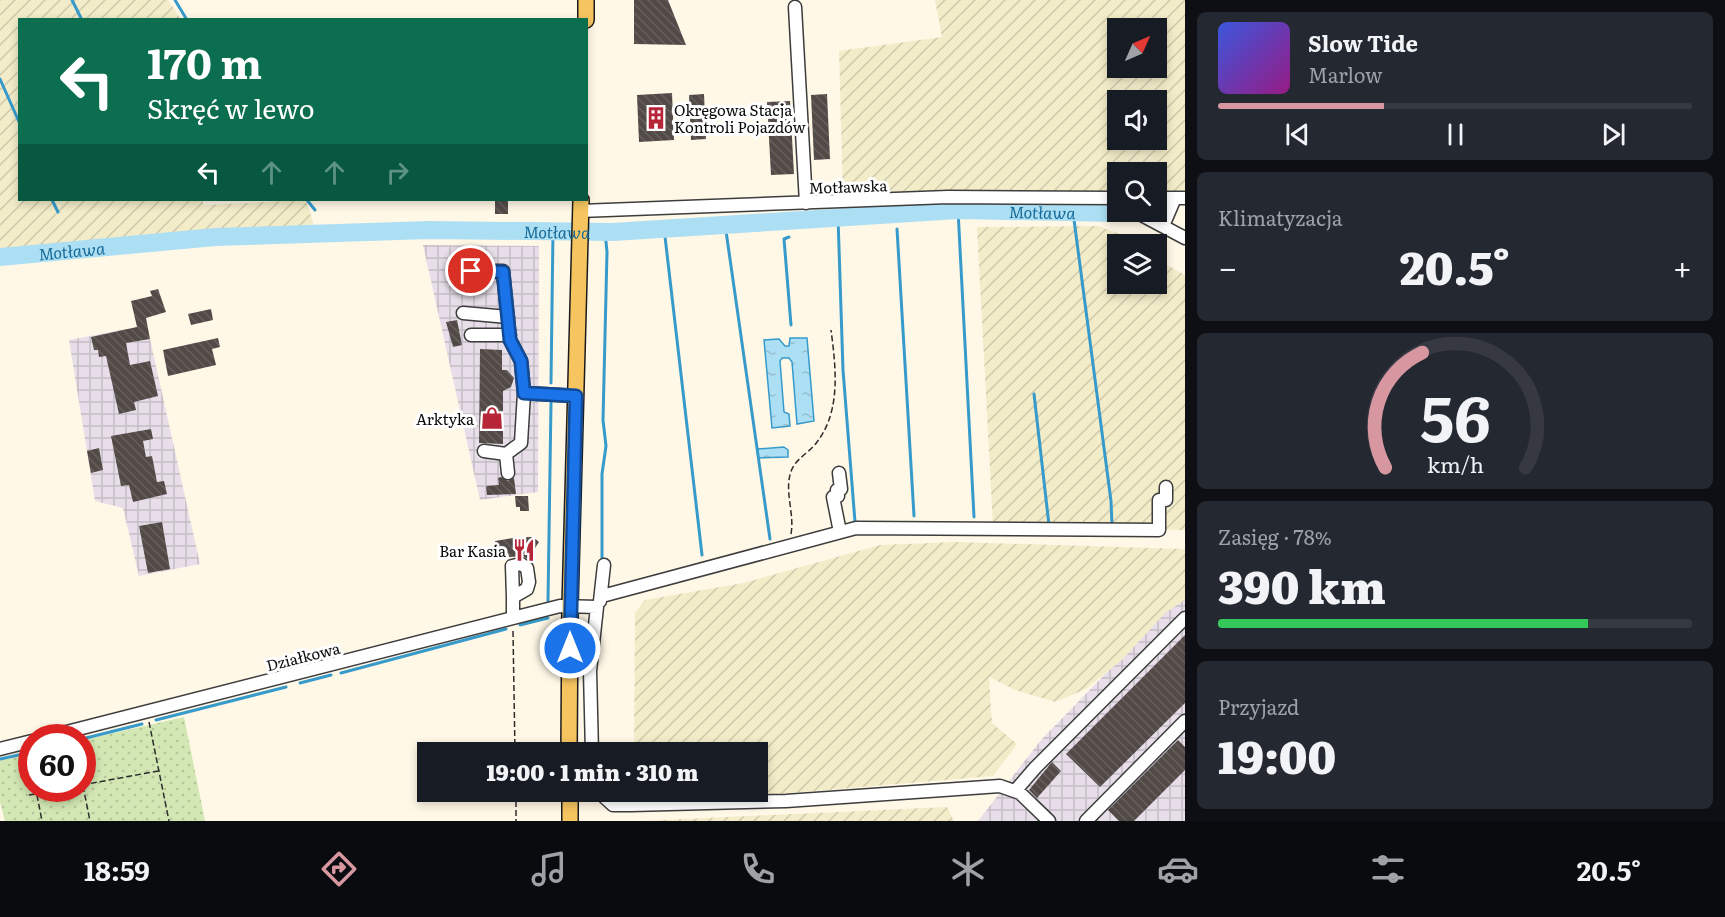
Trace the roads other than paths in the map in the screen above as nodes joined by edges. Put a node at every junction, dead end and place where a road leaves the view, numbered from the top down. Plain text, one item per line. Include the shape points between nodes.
1 (586, 0) edge
2 (795, 7) dead end
3 (586, 18) edge
4 (1180, 198) edge
5 (1107, 199) edge
6 (806, 203) junction
7 (581, 210) edge
8 (1155, 222) edge
9 (1163, 226) junction
10 (1185, 238) edge
11 (471, 271) dead end
12 (463, 313) dead end
13 (508, 316) junction
14 (471, 335) dead end
15 (510, 335) junction
16 (524, 393) junction
17 (576, 396) junction
18 (484, 451) dead end
19 (506, 454) junction
20 (508, 473) dead end
21 (839, 473) dead end
22 (1166, 487) dead end
23 (840, 532) junction
24 (604, 565) dead end
25 (513, 597) dead end
26 (599, 601) junction
27 (570, 606) junction
28 (513, 618) junction
29 (1185, 618) edge
30 (1185, 721) edge
31 (96, 724) edge
32 (569, 742) edge
33 (592, 742) edge
34 (18, 744) edge
35 (0, 749) edge
36 (1016, 790) junction
37 (570, 802) edge
38 (610, 802) edge
39 (755, 802) edge
40 (768, 802) edge
41 (570, 821) edge
42 (1049, 821) edge
43 (1086, 821) edge

1 - 3 main road
2 - 6 street
4 - 9 street
5 - 6 street, Motławska via 948,196
6 - 7 street, Motławska
7 - 17 main road
8 - 9 street
9 - 10 street
11 - 13 street via 503,272
12 - 13 street
13 - 15 street
14 - 15 street
15 - 16 street via 521,361
16 - 17 street
16 - 19 street via 521,443
17 - 27 main road
18 - 19 street
19 - 20 street
21 - 23 street via 841,489 833,497
22 - 23 street, Działkowa via 1166,500 1159,500 1159,530 856,528
23 - 26 street, Działkowa
24 - 26 street
25 - 28 street
26 - 27 street, Działkowa
26 - 33 street via 590,671
27 - 28 street, Działkowa
27 - 32 main road
28 - 31 street, Działkowa
29 - 36 street
30 - 43 street
34 - 35 street
36 - 40 street via 1000,786
36 - 42 street
37 - 41 main road
38 - 39 street via 631,806

